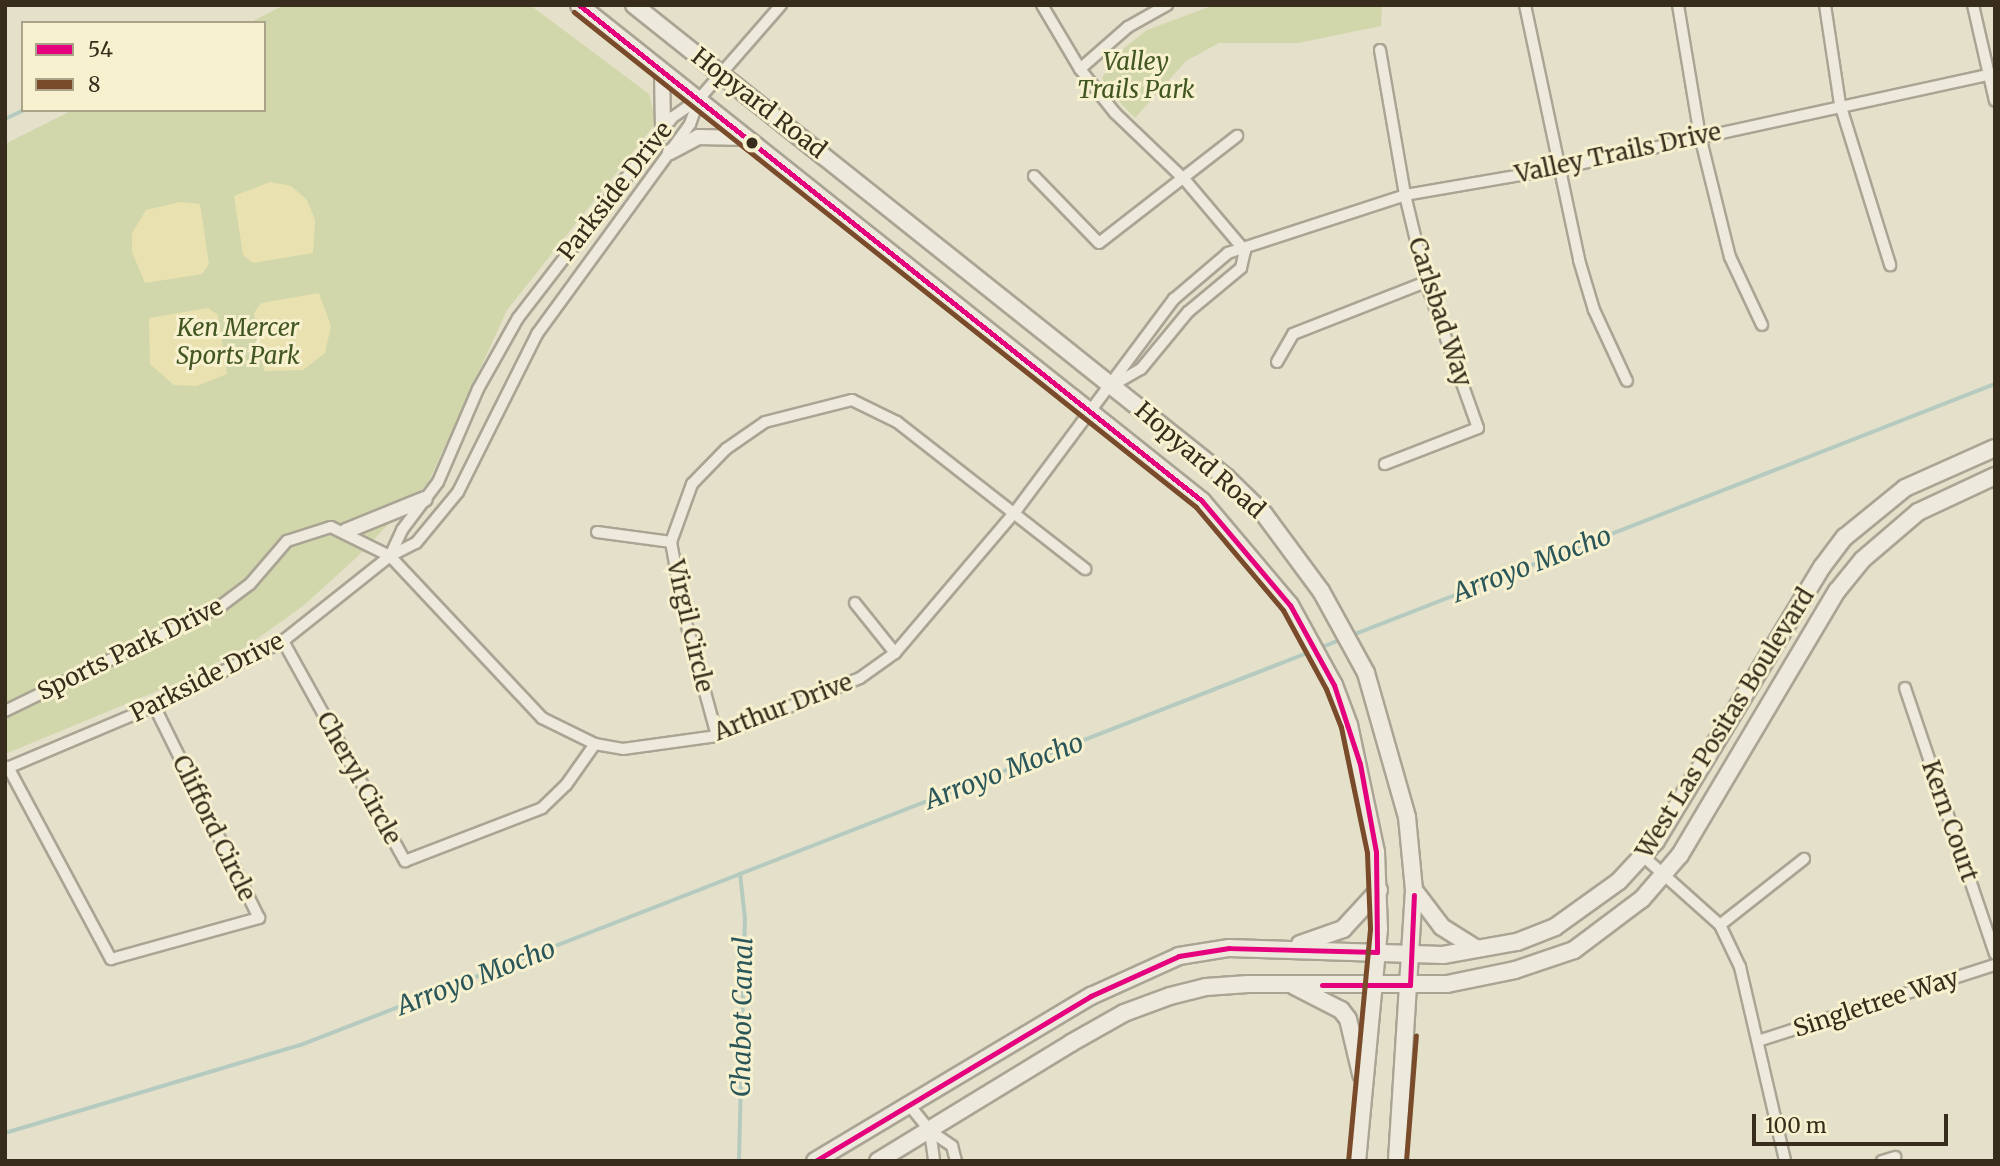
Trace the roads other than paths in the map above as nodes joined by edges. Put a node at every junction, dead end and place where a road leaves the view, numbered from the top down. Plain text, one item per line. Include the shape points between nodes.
1 (579, 5) edge
2 (634, 5) edge
3 (781, 5) edge
4 (1042, 5) edge
5 (1167, 5) edge
6 (1525, 5) edge
7 (1678, 5) edge
8 (1825, 5) edge
9 (1973, 5) edge
10 (1380, 50) dead end
11 (1080, 69) junction
12 (662, 71) junction
13 (721, 73) junction
14 (1991, 73) edge
15 (699, 100) junction
16 (1995, 101) edge
17 (1840, 104) junction
18 (663, 130) junction
19 (1237, 136) dead end
20 (1700, 136) junction
21 (747, 138) junction
22 (670, 152) junction
23 (1556, 169) junction
24 (1034, 176) dead end
25 (1185, 180) junction
26 (1405, 195) junction
27 (1245, 251) junction
28 (1890, 265) dead end
29 (1426, 282) junction
30 (1762, 325) dead end
31 (1277, 362) dead end
32 (1627, 381) dead end
33 (1113, 385) junction
34 (1090, 413) junction
35 (1995, 448) edge
36 (1385, 464) dead end
37 (1995, 476) edge
38 (425, 499) junction
39 (1015, 513) junction
40 (346, 531) junction
41 (597, 532) dead end
42 (671, 542) junction
43 (390, 556) junction
44 (1085, 569) dead end
45 (855, 603) dead end
46 (282, 641) junction
47 (895, 653) junction
48 (1905, 688) dead end
49 (154, 706) junction
50 (5, 711) edge
51 (717, 736) junction
52 (595, 744) junction
53 (7, 768) edge
54 (1644, 858) junction
55 (1804, 859) dead end
56 (1664, 875) junction
57 (1379, 890) junction
58 (1414, 890) junction
59 (1720, 926) junction
60 (1287, 948) junction
61 (1477, 949) junction
62 (1377, 952) junction
63 (1411, 953) junction
64 (1995, 954) edge
65 (1995, 965) edge
66 (1292, 984) junction
67 (1374, 985) junction
68 (1410, 985) junction
69 (1758, 1041) junction
70 (1364, 1088) junction
71 (910, 1107) junction
72 (930, 1131) junction
73 (1895, 1157) dead end
74 (815, 1161) edge
75 (878, 1161) edge
76 (934, 1161) edge
77 (956, 1161) edge
78 (1357, 1161) edge
79 (1397, 1161) edge
80 (1785, 1161) edge
81 (1882, 1161) edge

1 - 12 main road, Hopyard Road
2 - 13 main road, Hopyard Road
3 - 13 street
4 - 11 street
5 - 11 street via 1128,27
6 - 23 street
7 - 20 street
8 - 17 street
9 - 14 street
10 - 26 street, Carlsbad Way
11 - 25 street via 1115,113
12 - 15 main road, Hopyard Road
12 - 18 street
13 - 15 street
13 - 33 main road, Hopyard Road
14 - 16 street
14 - 17 street, Valley Trails Drive
15 - 18 street, Parkside Drive
15 - 21 main road, Hopyard Road
15 - 22 street, Parkside Drive via 690,124
17 - 20 street, Valley Trails Drive
17 - 28 street
18 - 38 street, Parkside Drive via 517,319 478,389 438,482
19 - 25 street
20 - 23 street, Valley Trails Drive
20 - 30 street via 1730,257
21 - 22 street via 698,137
21 - 34 main road, Hopyard Road
22 - 43 street, Parkside Drive via 537,334 458,492 416,543
23 - 26 street, Valley Trails Drive
23 - 32 street via 1594,310
24 - 25 street via 1099,243
25 - 27 street
26 - 27 street, Valley Trails Drive
26 - 29 street, Carlsbad Way
27 - 33 street, Valley Trails Drive via 1241,268 1188,312 1141,369
27 - 33 street, Valley Trails Drive via 1228,253 1174,299 1126,358
29 - 31 street via 1293,334
29 - 36 street, Carlsbad Way via 1478,428
33 - 34 street, Valley Trails Drive
33 - 58 main road, Hopyard Road via 1264,514 1321,591 1366,673 1407,817
34 - 39 street, Arthur Drive
34 - 57 main road, Hopyard Road via 1202,500 1290,605 1334,685 1360,764
35 - 54 main road, West Las Positas Boulevard via 1905,488 1845,537 1822,567
37 - 56 main road, West Las Positas Boulevard via 1917,512 1861,560 1837,591
38 - 40 street
38 - 43 street, Parkside Drive
39 - 42 street, Virgil Circle via 897,422 852,400 765,422 726,449 692,484
39 - 44 street, Virgil Circle
39 - 47 street, Arthur Drive
40 - 43 street
40 - 50 street, Sports Park Drive via 331,527 297,535 265,563 250,584 222,605
41 - 42 street
42 - 51 street, Virgil Circle via 686,623
43 - 46 street, Parkside Drive
43 - 52 street, Arthur Drive via 542,718
45 - 47 street
46 - 49 street, Parkside Drive
46 - 52 street, Cheryl Circle via 405,861 542,808 566,785
47 - 51 street, Arthur Drive via 860,678
48 - 64 street, Kern Court
49 - 53 street, Parkside Drive
49 - 53 street, Clifford Circle via 259,918 111,959
51 - 52 street, Arthur Drive via 649,747
54 - 56 street
54 - 61 main road, West Las Positas Boulevard via 1555,927 1517,942
55 - 59 street
56 - 59 street
56 - 68 main road, West Las Positas Boulevard via 1615,922 1574,950 1474,978
57 - 60 main road via 1343,929
57 - 62 main road, Hopyard Road
58 - 61 main road via 1441,928
58 - 63 main road, Hopyard Road
59 - 69 street via 1740,967
60 - 62 main road, West Las Positas Boulevard
60 - 71 main road, West Las Positas Boulevard via 1229,948 1179,956 1141,970
61 - 63 main road, West Las Positas Boulevard
62 - 63 main road, West Las Positas Boulevard
62 - 67 main road, Hopyard Road
63 - 68 main road, Hopyard Road
65 - 69 street, Singletree Way
66 - 67 main road, West Las Positas Boulevard
66 - 70 main road via 1341,1010 1348,1019
66 - 72 main road, West Las Positas Boulevard via 1206,987 1125,1013
67 - 68 main road, West Las Positas Boulevard
67 - 70 main road, Hopyard Road
68 - 79 main road, Hopyard Road
69 - 80 street
70 - 78 main road, Hopyard Road
71 - 72 street
71 - 74 main road, West Las Positas Boulevard
72 - 75 main road, West Las Positas Boulevard
72 - 76 street
72 - 77 street via 952,1146
73 - 81 street

